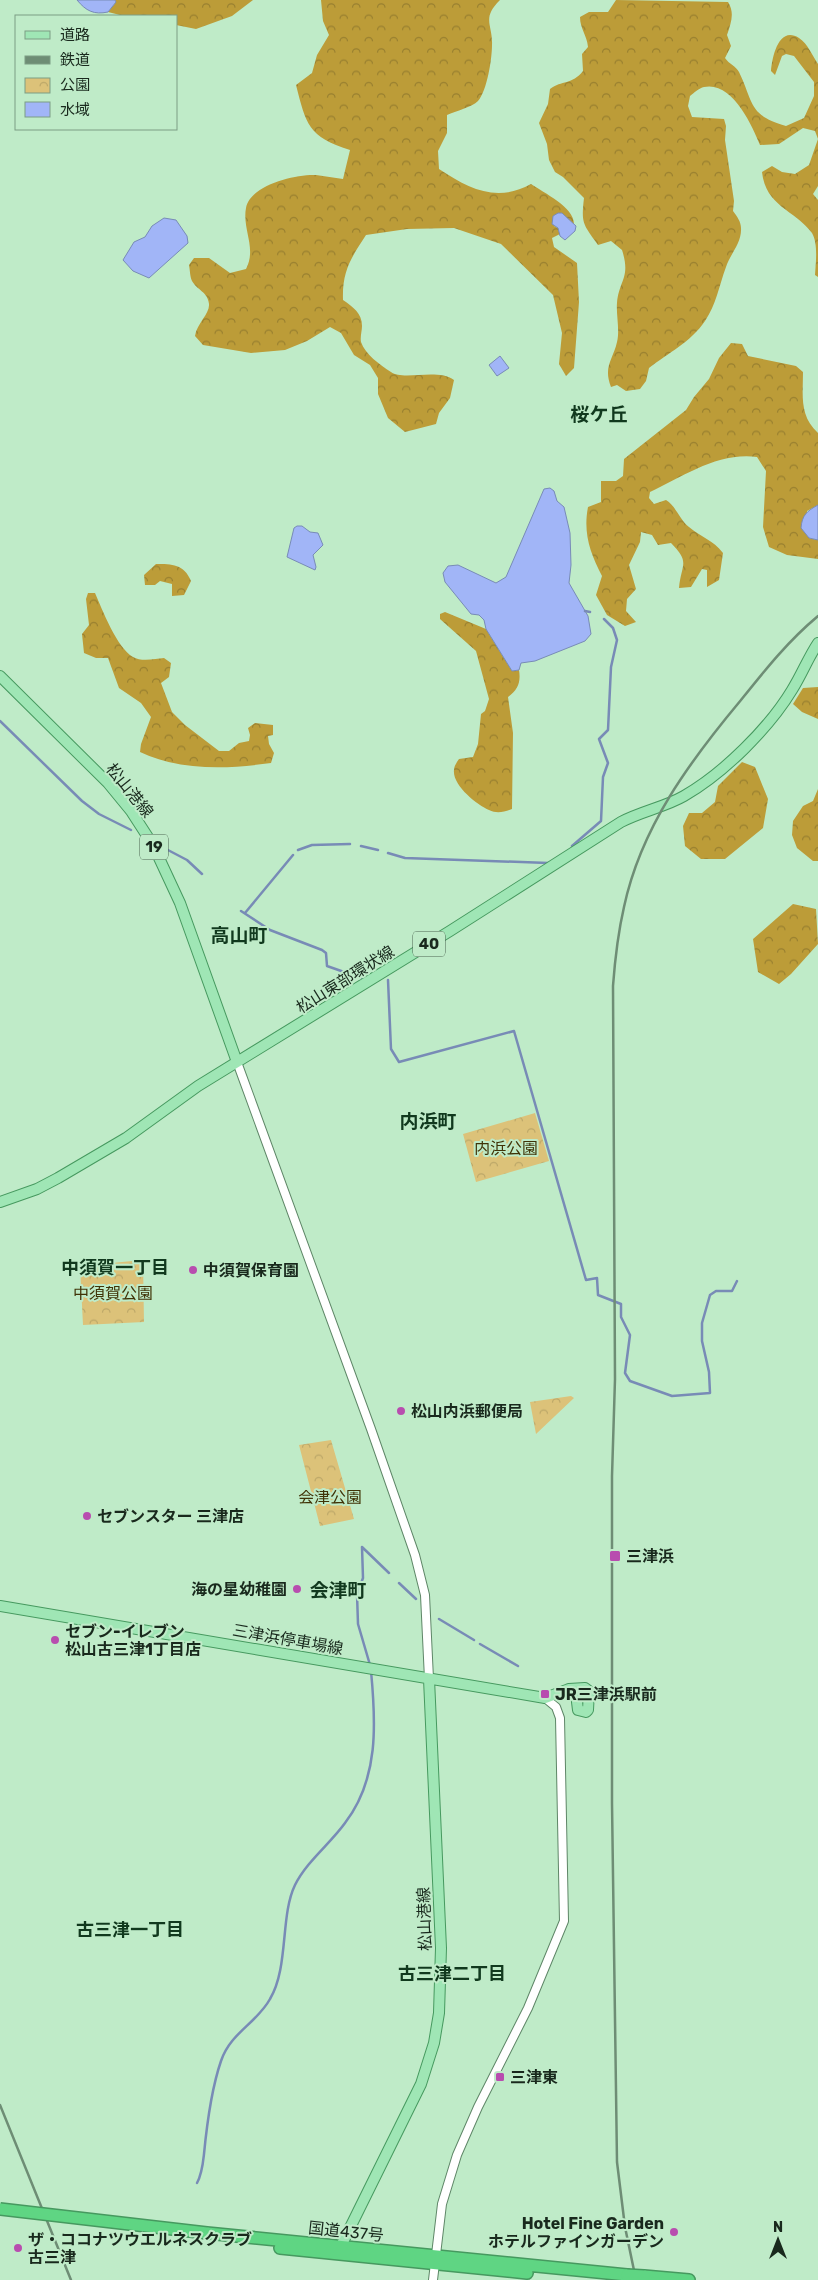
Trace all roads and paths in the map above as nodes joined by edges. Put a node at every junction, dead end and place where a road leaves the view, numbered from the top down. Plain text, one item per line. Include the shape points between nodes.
1 (818, 643) edge
2 (0, 676) edge
3 (237, 1062) junction
4 (0, 1202) edge
5 (0, 1606) edge
6 (430, 1680) junction
7 (569, 1689) dead end
8 (545, 1698) junction
9 (0, 2209) edge
10 (0, 2215) edge
11 (207, 2236) junction
12 (339, 2250) junction
13 (435, 2261) junction
14 (433, 2280) edge
15 (609, 2280) edge
16 (689, 2280) edge

1 - 3 main road, 松山東部環状線 / 40 via 767,725 752,742 692,791 621,822
2 - 3 main road, 松山港線 / 19 via 108,783 153,845 180,903
3 - 4 main road, 松山東部環状線 / 40 via 126,1138 37,1189
3 - 6 street via 415,1555 425,1595
5 - 6 main road, 三津浜停車場線
6 - 8 main road, 三津浜停車場線
6 - 12 main road, 松山港線 via 441,1948 440,2013 421,2084
7 - 8 main road, 三津浜停車場線
8 - 13 street via 556,1707 560,1718 564,1921 528,2008 457,2155 442,2204
9 - 11 highway, 国道437号, bridge
10 - 11 highway, 国道437号
11 - 12 highway, 国道437号
12 - 13 highway, 国道437号
13 - 14 street
13 - 15 highway, 国道437号
13 - 16 highway, 国道437号, bridge

